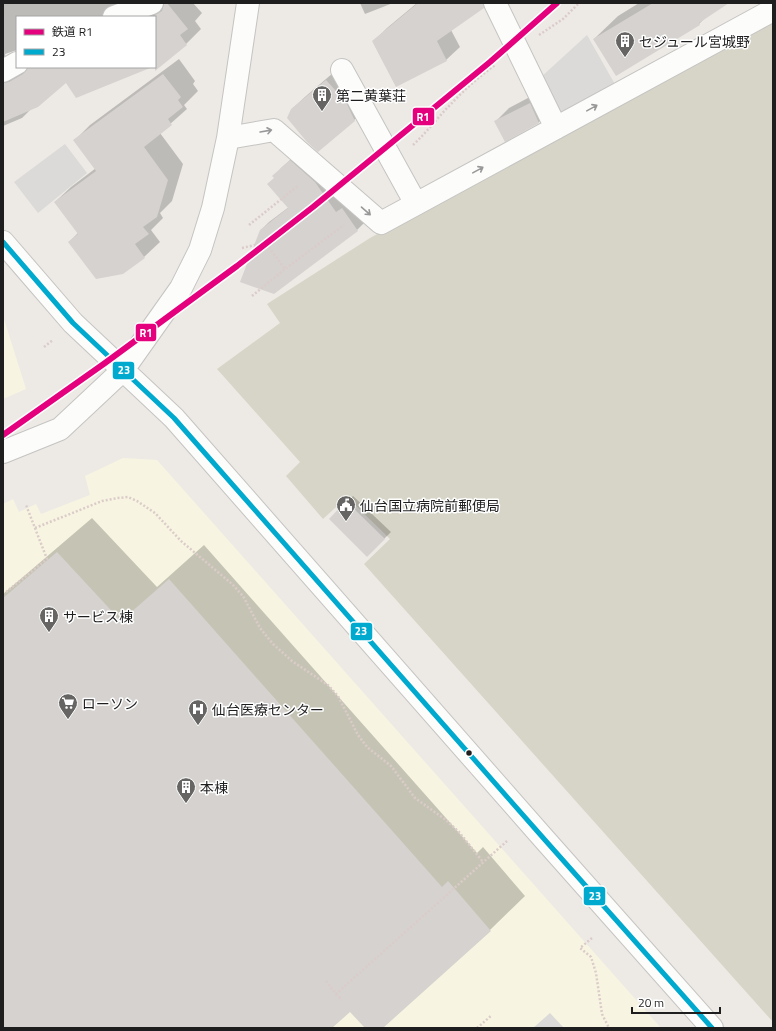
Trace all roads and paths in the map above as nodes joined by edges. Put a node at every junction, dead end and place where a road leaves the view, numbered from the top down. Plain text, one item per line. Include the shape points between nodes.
1 (152, 3) edge
2 (248, 3) edge
3 (495, 3) edge
4 (579, 3) edge
5 (773, 10) edge
6 (117, 16) edge
7 (518, 50) junction
8 (16, 64) edge
9 (342, 70) dead end
10 (3, 71) edge
11 (556, 128) junction
12 (228, 138) junction
13 (393, 161) junction
14 (303, 182) dead end
15 (317, 200) dead end
16 (416, 204) junction
17 (250, 225) dead end
18 (345, 225) dead end
19 (264, 240) junction
20 (3, 242) edge
21 (242, 248) dead end
22 (285, 269) junction
23 (252, 296) dead end
24 (56, 337) dead end
25 (44, 347) dead end
26 (123, 370) junction
27 (3, 452) edge
28 (26, 505) dead end
29 (35, 528) junction
30 (6, 592) dead end
31 (506, 841) dead end
32 (484, 862) junction
33 (592, 938) dead end
34 (326, 981) dead end
35 (336, 994) junction
36 (342, 1000) dead end
37 (492, 1015) dead end
38 (477, 1028) edge
39 (609, 1028) edge
40 (712, 1028) edge

1 - 6 street
2 - 12 street
3 - 7 street
4 - 7 path via 563,19
11 -> 5 street
7 - 11 street
7 - 13 path via 473,83 450,104 425,134
8 - 10 street
9 - 13 street
16 -> 11 street
12 -> 16 street via 274,130 381,223
12 - 26 street via 214,208 200,250 180,288
13 - 16 street
14 - 17 path
15 - 19 path
18 - 22 path
19 - 21 path via 259,244
19 - 22 path
20 - 26 street via 73,323
22 - 23 path
24 - 25 path
26 - 27 street via 60,428
26 - 40 street via 174,418
28 - 29 path
29 - 30 path via 47,559
29 - 32 path via 102,501 118,498 128,497 155,513 181,542 243,596 260,628 273,644 292,661 328,685 338,696 367,747 391,766 415,798 450,824
31 - 32 path
32 - 35 path
33 - 39 path via 580,948 591,957 602,1014
34 - 35 path
35 - 36 path
37 - 38 path

